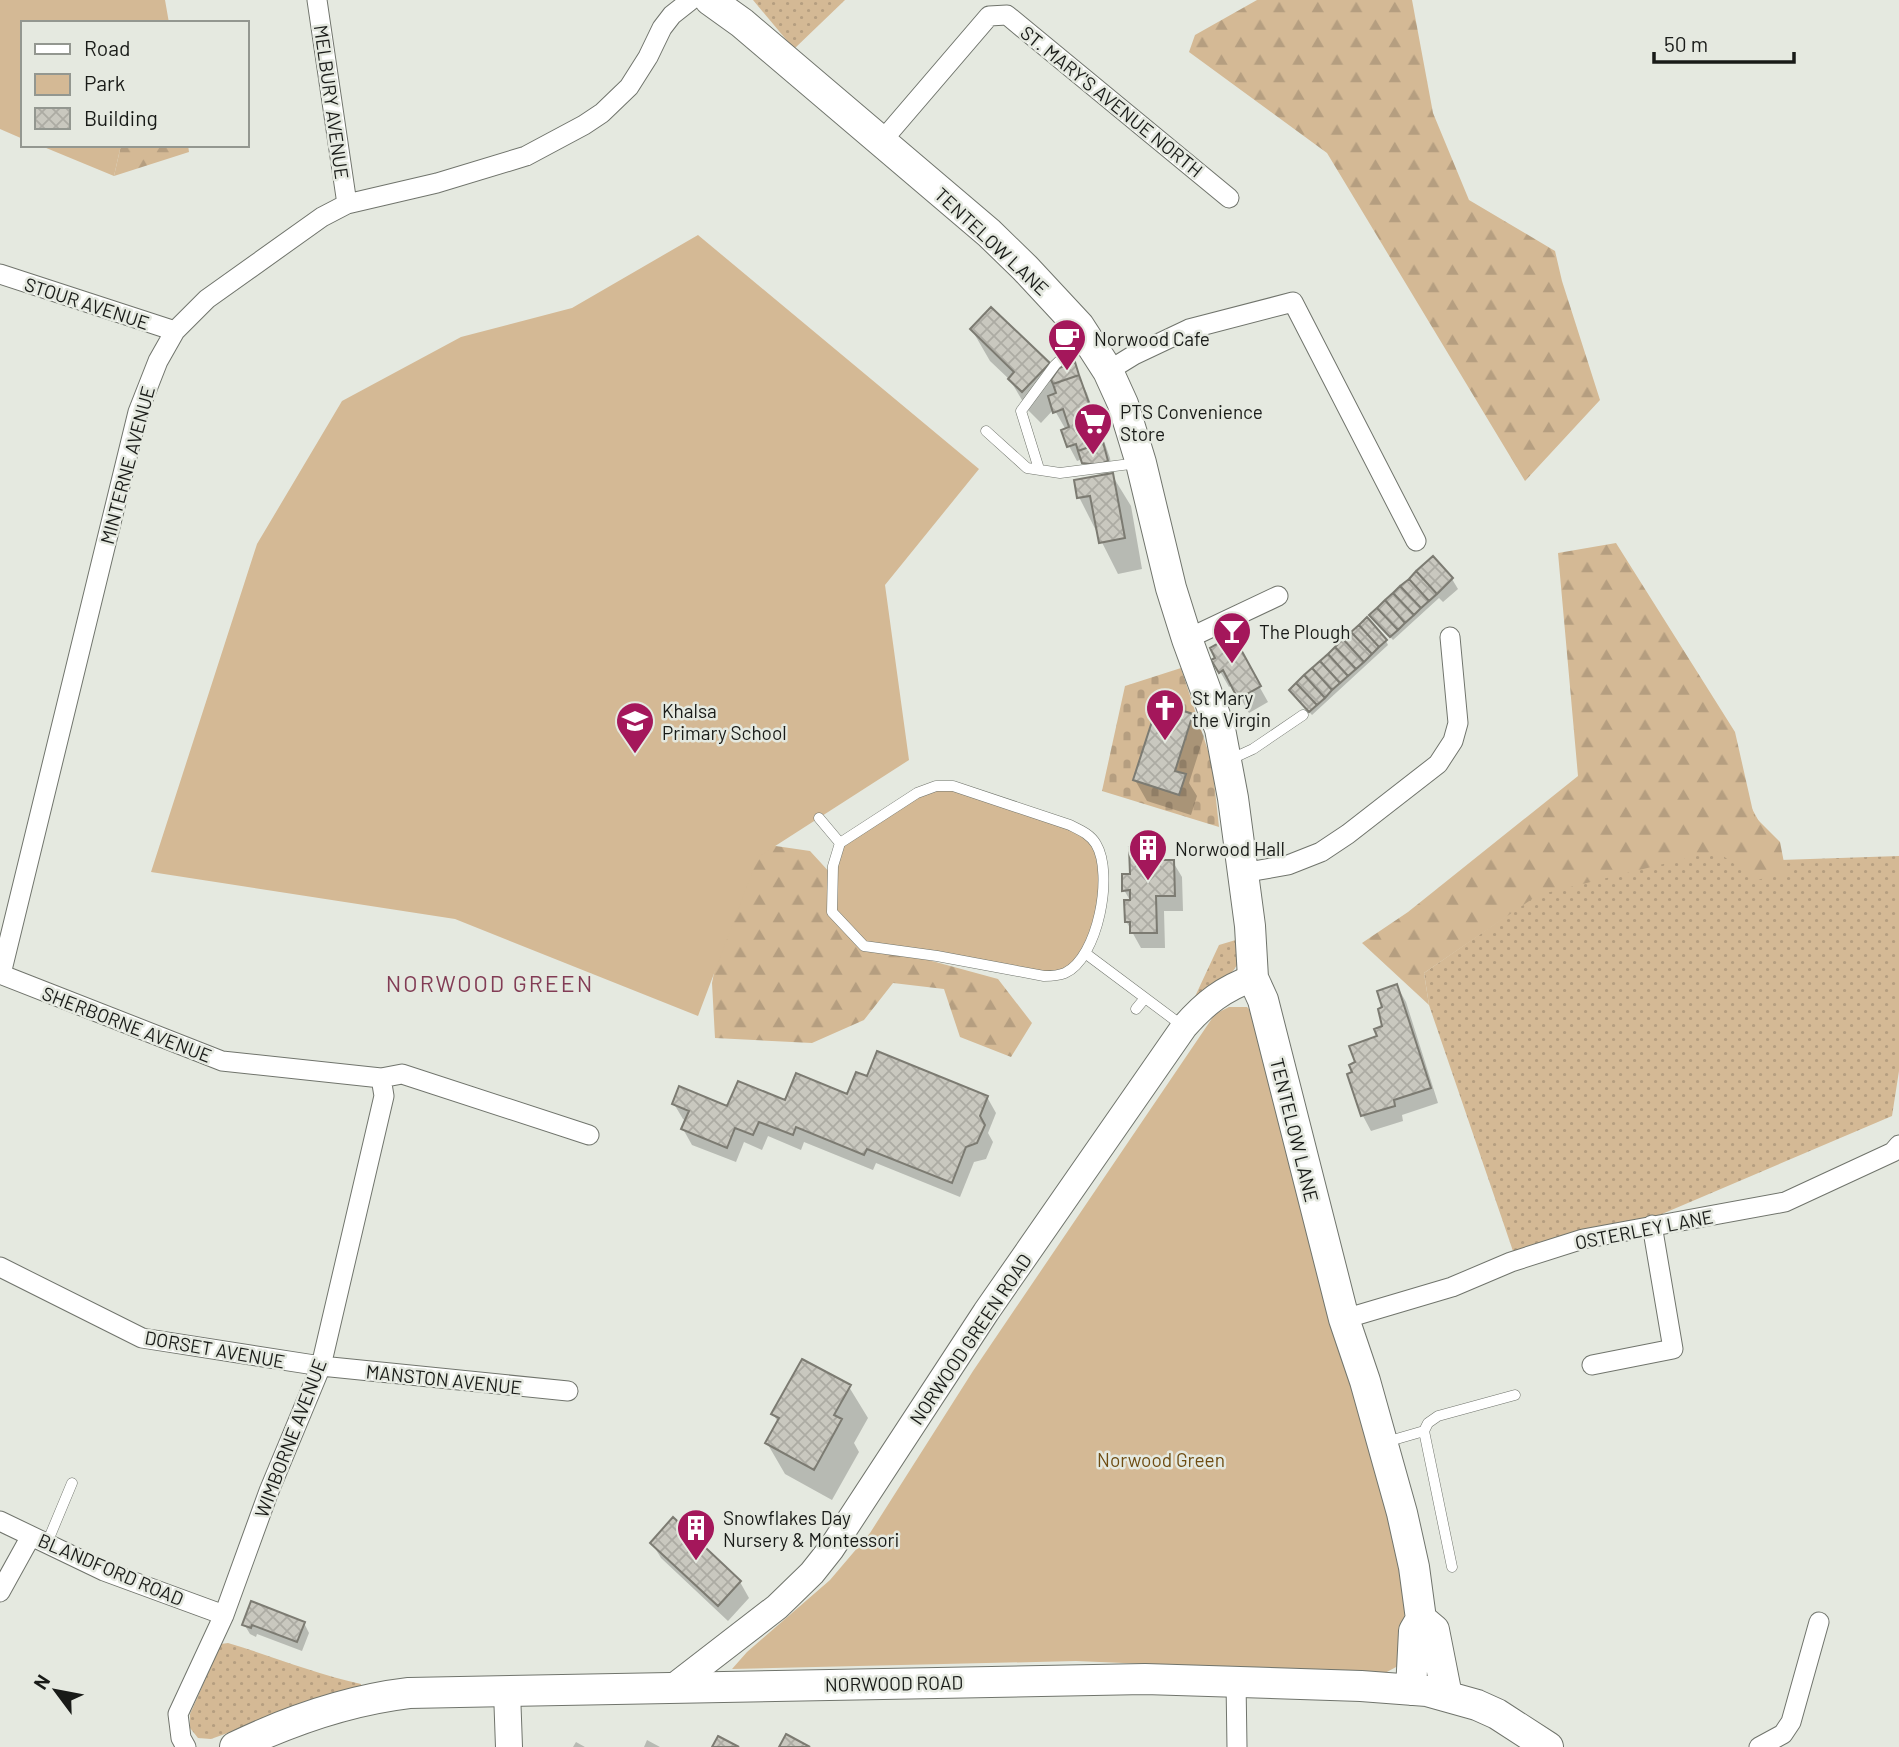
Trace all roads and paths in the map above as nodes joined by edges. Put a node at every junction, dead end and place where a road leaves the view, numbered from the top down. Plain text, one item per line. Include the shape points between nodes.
1 (317, 0) edge
2 (691, 0) edge
3 (710, 0) edge
4 (881, 142) junction
5 (1229, 198) dead end
6 (347, 204) junction
7 (0, 275) edge
8 (175, 331) junction
9 (1085, 336) junction
10 (1108, 371) junction
11 (986, 431) dead end
12 (1141, 463) junction
13 (1039, 470) junction
14 (1416, 541) dead end
15 (1278, 596) dead end
16 (1450, 637) dead end
17 (1187, 639) junction
18 (1303, 715) dead end
19 (1227, 761) junction
20 (819, 818) dead end
21 (840, 843) junction
22 (1242, 873) junction
23 (1085, 953) junction
24 (1, 974) edge
25 (1252, 978) junction
26 (1145, 998) junction
27 (1136, 1009) dead end
28 (1184, 1027) junction
29 (381, 1078) junction
30 (589, 1135) dead end
31 (1899, 1145) edge
32 (1653, 1225) junction
33 (0, 1266) edge
34 (1345, 1319) junction
35 (1592, 1365) dead end
36 (321, 1366) junction
37 (568, 1391) dead end
38 (1516, 1395) dead end
39 (1424, 1431) junction
40 (1382, 1443) junction
41 (72, 1483) dead end
42 (0, 1521) edge
43 (39, 1540) junction
44 (1452, 1567) dead end
45 (0, 1592) edge
46 (224, 1615) junction
47 (1422, 1619) junction
48 (1819, 1622) dead end
49 (1236, 1681) junction
50 (672, 1688) junction
51 (1410, 1690) junction
52 (508, 1691) junction
53 (1447, 1696) junction
54 (248, 1744) edge
55 (186, 1747) edge
56 (509, 1747) edge
57 (1237, 1747) edge
58 (1548, 1747) edge
59 (1759, 1747) edge

1 - 6 street, MELBURY AVENUE
2 - 6 street, MINTERNE AVENUE via 662,27 629,88 584,125 526,156
3 - 4 main road, TENTELOW LANE
4 - 5 street, ST. MARY'S AVENUE NORTH via 989,16 1007,15
4 - 9 main road, TENTELOW LANE via 989,233
6 - 8 street, MINTERNE AVENUE via 206,299
7 - 8 street, STOUR AVENUE
8 - 24 street, MINTERNE AVENUE via 138,412
9 - 10 main road, TENTELOW LANE
9 - 13 lane via 1055,365 1021,411
10 - 12 main road, TENTELOW LANE
10 - 14 street via 1189,329 1293,302
11 - 13 lane via 1027,468
12 - 13 lane via 1060,473
12 - 17 main road, TENTELOW LANE
15 - 17 street
16 - 22 street via 1458,723 1454,741 1438,764 1321,852 1297,863
17 - 19 main road, TENTELOW LANE via 1216,713
18 - 19 lane via 1254,749
19 - 22 main road, TENTELOW LANE
20 - 21 lane
21 - 23 lane via 833,866 832,912 864,946 1044,976 1067,973
21 - 23 lane via 917,793 936,786 953,786 1070,825 1096,843 1102,860 1102,908
22 - 25 main road, TENTELOW LANE via 1252,939
23 - 26 lane
24 - 29 street, SHERBORNE AVENUE via 222,1061
25 - 28 street, NORWOOD GREEN ROAD via 1210,999
25 - 34 main road, TENTELOW LANE via 1263,1000
26 - 27 lane
26 - 28 lane
28 - 50 street, NORWOOD GREEN ROAD via 986,1312 831,1549 778,1607
29 - 30 street, SHERBORNE AVENUE via 402,1074
29 - 36 street, WIMBORNE AVENUE via 384,1096
31 - 32 street, OSTERLEY LANE via 1894,1152 1785,1202
32 - 34 street, OSTERLEY LANE via 1583,1239 1452,1287
32 - 35 street via 1673,1349
33 - 36 street, DORSET AVENUE via 142,1338
34 - 40 main road, TENTELOW LANE
36 - 37 street, MANSTON AVENUE
36 - 46 street, WIMBORNE AVENUE
38 - 39 lane via 1438,1416
39 - 40 lane
39 - 44 lane
40 - 47 main road, TENTELOW LANE via 1402,1513
41 - 43 lane
42 - 43 street, BLANDFORD ROAD
43 - 45 street
43 - 46 street, BLANDFORD ROAD via 104,1571
46 - 55 street, WIMBORNE AVENUE via 178,1714
47 - 51 main road, TENTELOW LANE via 1415,1631
47 - 53 main road, TENTELOW LANE via 1434,1630
48 - 59 street via 1791,1722 1783,1734
49 - 50 main road, NORWOOD ROAD
49 - 51 main road, NORWOOD ROAD
49 - 57 street
50 - 52 main road, NORWOOD ROAD
51 - 53 main road, NORWOOD ROAD
52 - 54 main road, NORWOOD ROAD via 386,1696 352,1704
52 - 56 street
53 - 58 main road, NORWOOD ROAD via 1497,1714

